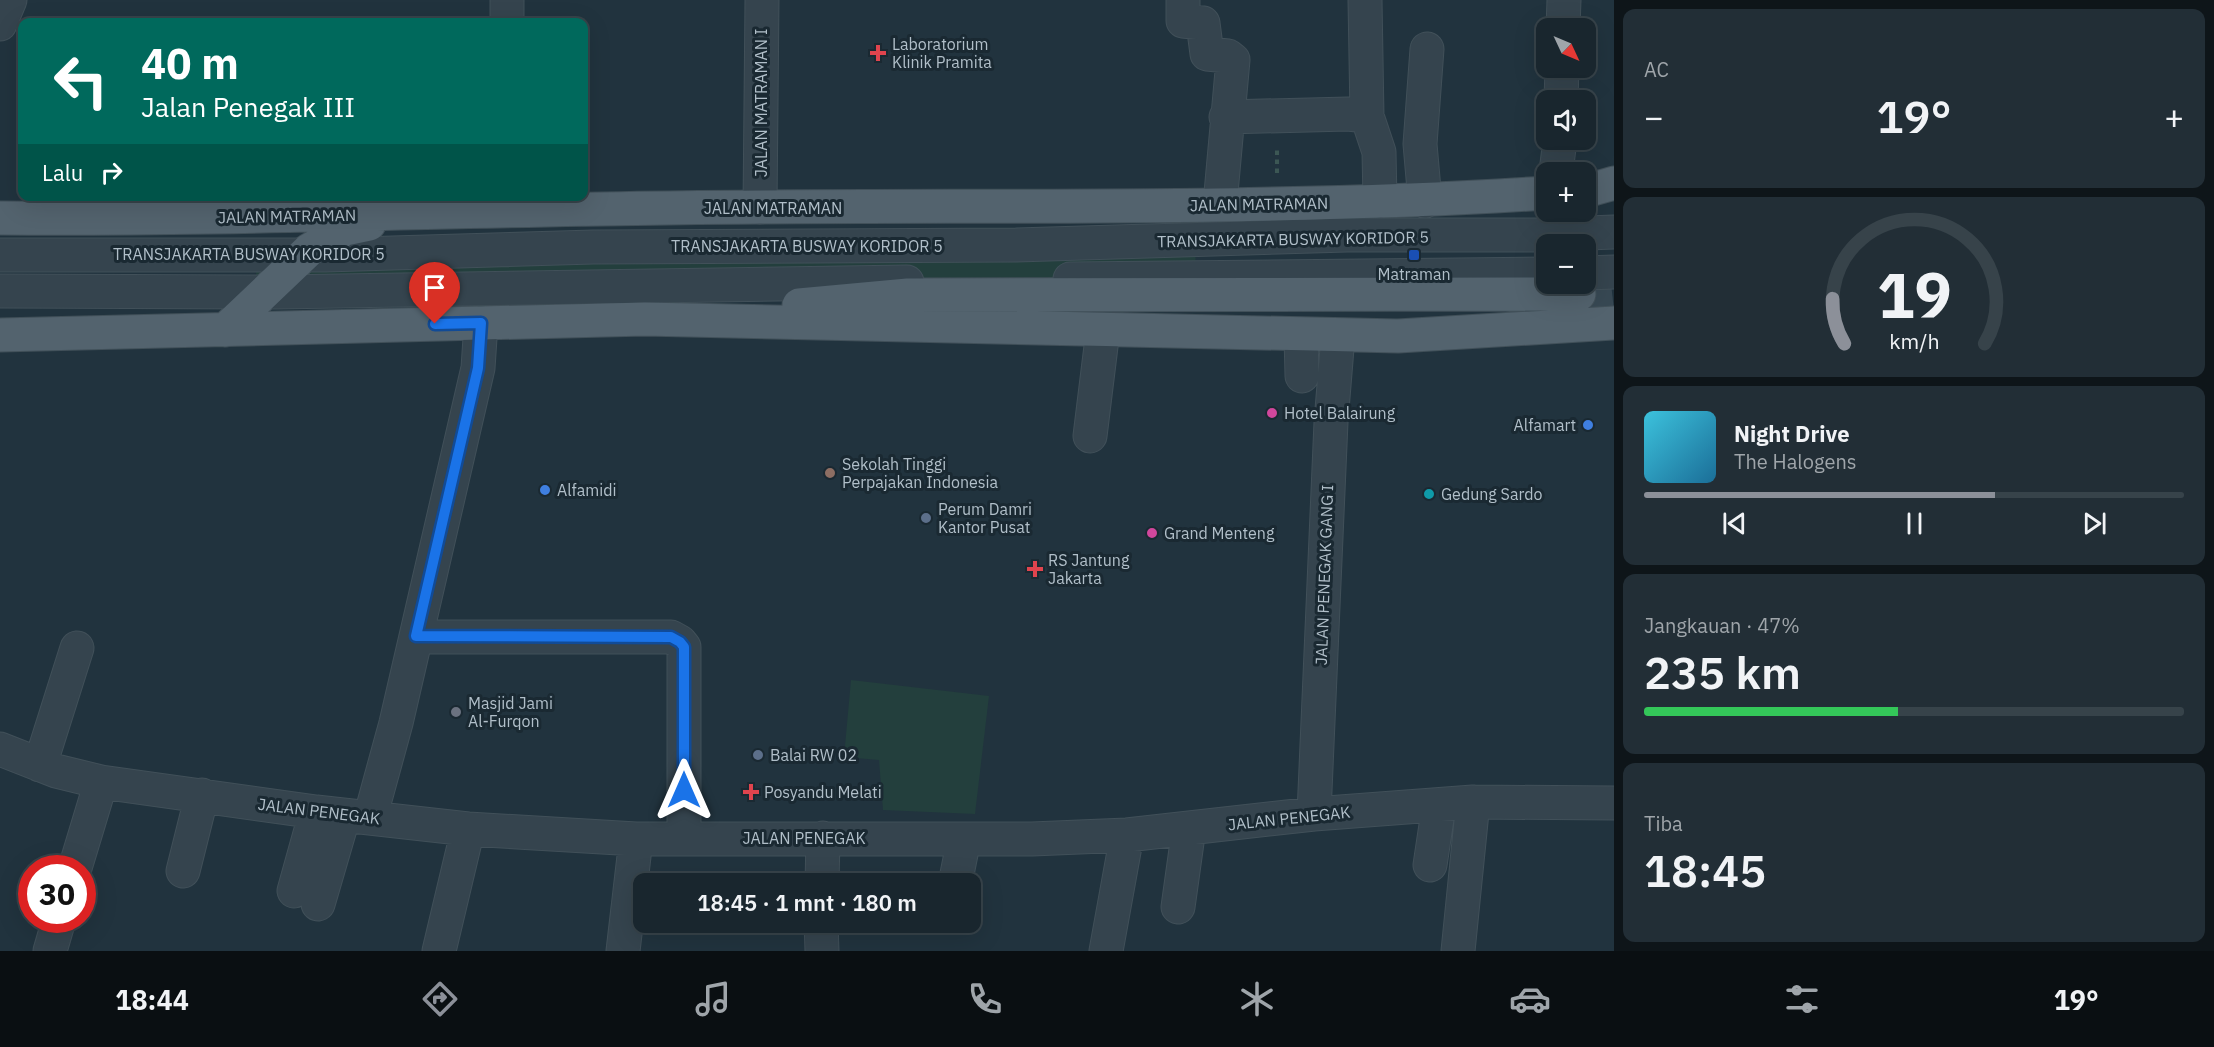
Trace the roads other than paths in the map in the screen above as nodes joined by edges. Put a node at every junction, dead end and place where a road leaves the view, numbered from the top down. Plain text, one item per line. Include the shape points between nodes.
1 (10, 0) edge
2 (507, 0) edge
3 (762, 0) edge
4 (1183, 0) edge
5 (1365, 0) edge
6 (1564, 0) edge
7 (507, 18) edge
8 (1563, 18) edge
9 (0, 24) edge
10 (1427, 50) dead end
11 (1367, 116) junction
12 (1226, 117) junction
13 (1614, 183) edge
14 (1596, 188) edge
15 (1596, 191) edge
16 (1614, 192) edge
17 (1536, 194) edge
18 (1380, 201) junction
19 (1425, 201) junction
20 (1614, 202) edge
21 (1596, 203) edge
22 (503, 204) edge
23 (1220, 204) junction
24 (1536, 205) edge
25 (760, 207) junction
26 (0, 219) edge
27 (1614, 232) edge
28 (0, 255) edge
29 (304, 255) junction
30 (1614, 272) edge
31 (1536, 274) edge
32 (1596, 278) edge
33 (1536, 284) edge
34 (0, 291) edge
35 (264, 292) junction
36 (645, 319) junction
37 (481, 323) junction
38 (1614, 323) edge
39 (225, 330) junction
40 (1102, 330) junction
41 (0, 335) edge
42 (1300, 336) junction
43 (1338, 336) junction
44 (1302, 376) dead end
45 (1090, 436) dead end
46 (416, 636) junction
47 (77, 648) dead end
48 (0, 749) edge
49 (40, 765) junction
50 (101, 782) junction
51 (202, 795) junction
52 (1473, 802) junction
53 (1614, 803) edge
54 (1440, 805) junction
55 (1314, 814) junction
56 (343, 815) junction
57 (1189, 828) junction
58 (468, 829) junction
59 (1127, 835) junction
60 (684, 837) junction
61 (823, 838) junction
62 (636, 839) junction
63 (964, 839) junction
64 (79, 855) edge
65 (1430, 865) dead end
66 (183, 871) dead end
67 (822, 873) edge
68 (957, 873) edge
69 (306, 898) dead end
70 (1178, 907) dead end
71 (56, 933) edge
72 (821, 933) edge
73 (50, 951) edge
74 (439, 951) edge
75 (623, 951) edge
76 (822, 951) edge
77 (1106, 951) edge
78 (1458, 951) edge

1 - 9 street
2 - 7 street
3 - 25 street, JALAN MATRAMAN I
4 - 12 street via 1184,22 1203,22 1207,54 1232,58
5 - 11 street
6 - 8 street
10 - 19 street via 1420,144
11 - 12 street
11 - 18 street via 1379,152
12 - 23 street
13 - 14 main road
15 - 16 main road
17 - 19 main road, JALAN MATRAMAN
18 - 19 main road, JALAN MATRAMAN
18 - 23 main road, JALAN MATRAMAN
20 - 21 main road
22 - 25 main road, JALAN MATRAMAN
22 - 26 main road, JALAN MATRAMAN via 207,218
23 - 25 main road, JALAN MATRAMAN
24 - 29 main road, JALAN MATRAMAN via 376,223 345,229
27 - 29 street, TRANSJAKARTA BUSWAY KORIDOR 5
28 - 29 street, TRANSJAKARTA BUSWAY KORIDOR 5
29 - 35 main road, JALAN MATRAMAN
30 - 32 street
31 - 35 street
33 - 36 main road via 908,295
34 - 35 street
35 - 39 main road, JALAN MATRAMAN
36 - 37 main road
36 - 40 main road
37 - 39 main road
37 - 46 street via 478,368
38 - 43 main road
39 - 41 main road
40 - 42 main road
40 - 45 street
42 - 43 main road
42 - 44 street
43 - 55 street, JALAN PENEGAK GANG I via 1330,434
46 - 56 street
46 - 60 street via 677,639 684,647
47 - 49 street
48 - 49 street, JALAN PENEGAK
49 - 50 street, JALAN PENEGAK
50 - 51 street, JALAN PENEGAK
50 - 64 street
51 - 56 street, JALAN PENEGAK
51 - 66 street
52 - 53 street, JALAN PENEGAK
52 - 54 street, JALAN PENEGAK
52 - 78 street
54 - 55 street, JALAN PENEGAK
54 - 65 street
55 - 57 street, JALAN PENEGAK
56 - 58 street, JALAN PENEGAK
56 - 69 street
57 - 59 street, JALAN PENEGAK
57 - 70 street
58 - 62 street, JALAN PENEGAK
58 - 74 street
59 - 63 street, JALAN PENEGAK
59 - 77 street
60 - 61 street, JALAN PENEGAK
60 - 62 street, JALAN PENEGAK
61 - 63 street, JALAN PENEGAK
61 - 67 street
62 - 75 street
63 - 68 street
71 - 73 street
72 - 76 street

